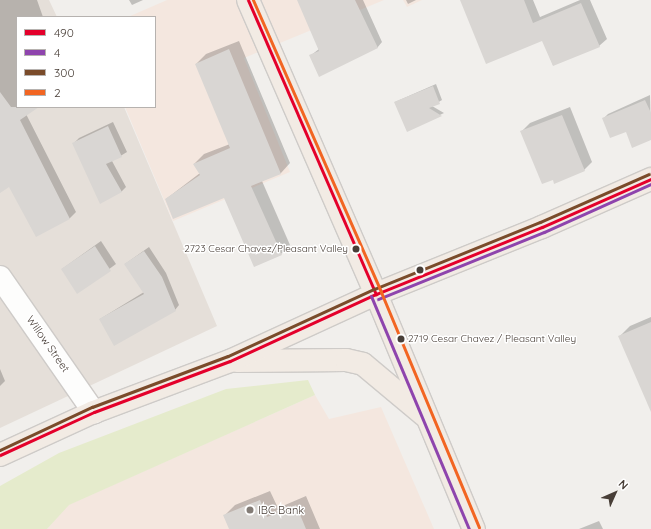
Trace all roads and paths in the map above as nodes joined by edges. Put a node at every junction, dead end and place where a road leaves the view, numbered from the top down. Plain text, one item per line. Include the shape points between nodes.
1 (248, 0) edge
2 (651, 179) edge
3 (0, 278) edge
4 (376, 294) junction
5 (230, 361) junction
6 (94, 412) junction
7 (427, 417) junction
8 (0, 455) edge
9 (474, 529) edge

1 - 4 main road
2 - 4 main road via 542,227
3 - 6 street, Willow Street
4 - 5 main road
4 - 7 main road
5 - 6 main road
5 - 7 main road via 346,360 363,364
6 - 8 main road
7 - 9 main road

